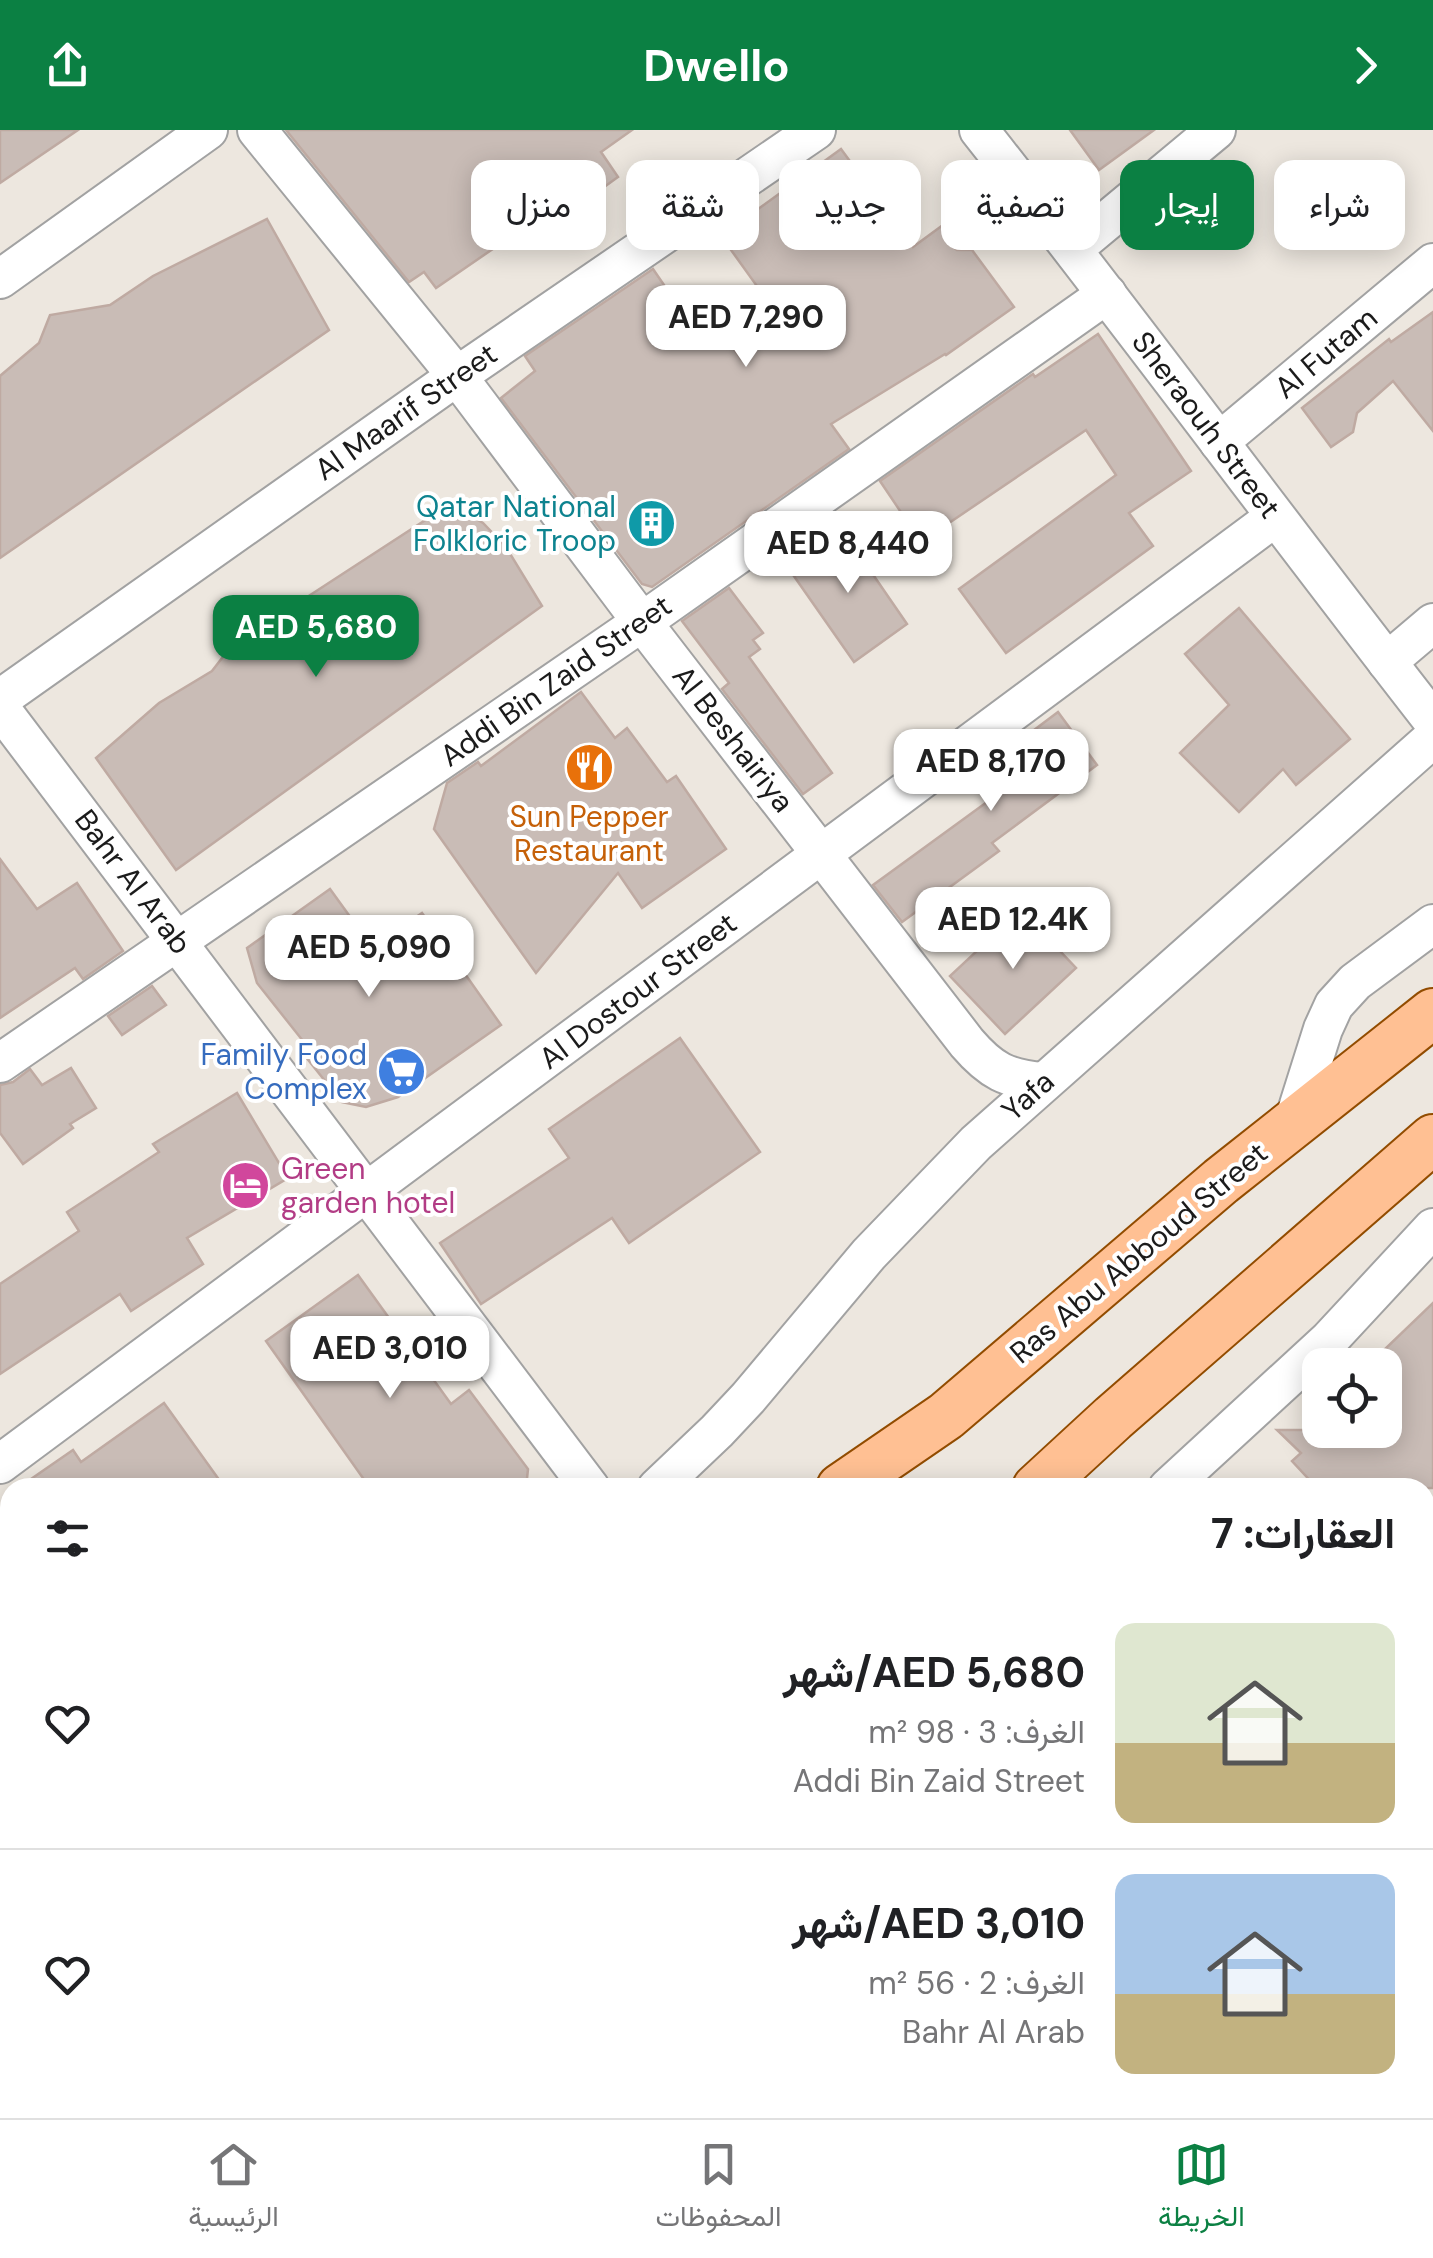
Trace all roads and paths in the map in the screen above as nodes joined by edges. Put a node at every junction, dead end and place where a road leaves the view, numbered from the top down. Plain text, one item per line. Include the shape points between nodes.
1 (208, 130) edge
2 (257, 130) edge
3 (816, 130) edge
4 (979, 130) edge
5 (1216, 130) edge
6 (1003, 160) edge
7 (1100, 227) edge
8 (1074, 250) edge
9 (1433, 263) edge
10 (0, 279) edge
11 (1107, 294) junction
12 (457, 376) junction
13 (1219, 442) junction
14 (1275, 517) junction
15 (642, 622) junction
16 (1433, 623) edge
17 (1387, 662) junction
18 (0, 700) edge
19 (0, 708) edge
20 (1433, 721) edge
21 (1433, 738) edge
22 (822, 854) junction
23 (1433, 924) edge
24 (178, 941) junction
25 (1433, 1012) edge
26 (0, 1062) edge
27 (1043, 1082) junction
28 (1293, 1124) junction
29 (1433, 1139) edge
30 (367, 1192) junction
31 (1433, 1228) edge
32 (920, 1435) junction
33 (0, 1464) edge
34 (582, 1478) edge
35 (666, 1478) edge
36 (856, 1478) edge
37 (894, 1478) edge
38 (1048, 1478) edge
39 (1179, 1478) edge

1 - 10 street
2 - 12 street, Al Beshairiya
3 - 12 street, Al Maarif Street
4 - 6 street, Sheraouh Street
5 - 7 street
8 - 11 street, Sheraouh Street
9 - 13 street, Al Futam
11 - 13 street, Sheraouh Street
11 - 15 street, Addi Bin Zaid Street
12 - 15 street, Al Beshairiya
12 - 18 street, Al Maarif Street
13 - 14 street, Sheraouh Street
14 - 17 street, Sheraouh Street
14 - 22 street, Al Dostour Street
15 - 22 street, Al Beshairiya
15 - 24 street, Addi Bin Zaid Street
16 - 17 street
17 - 20 street, Sheraouh Street
19 - 24 street, Bahr Al Arab
21 - 27 street, Yafa
22 - 27 street, Al Beshairiya via 982,1060 999,1073
22 - 30 street, Al Dostour Street
23 - 28 street via 1334,1005
24 - 26 street, Addi Bin Zaid Street
24 - 30 street, Bahr Al Arab
25 - 28 main road, Ras Abu Abboud Street
27 - 35 street, Yafa via 902,1218 738,1409
28 - 32 main road, Ras Abu Abboud Street
29 - 38 main road
30 - 33 street, Al Dostour Street
30 - 34 street, Bahr Al Arab
31 - 39 street via 1329,1340
32 - 36 main road, Ras Abu Abboud Street
32 - 37 main road

